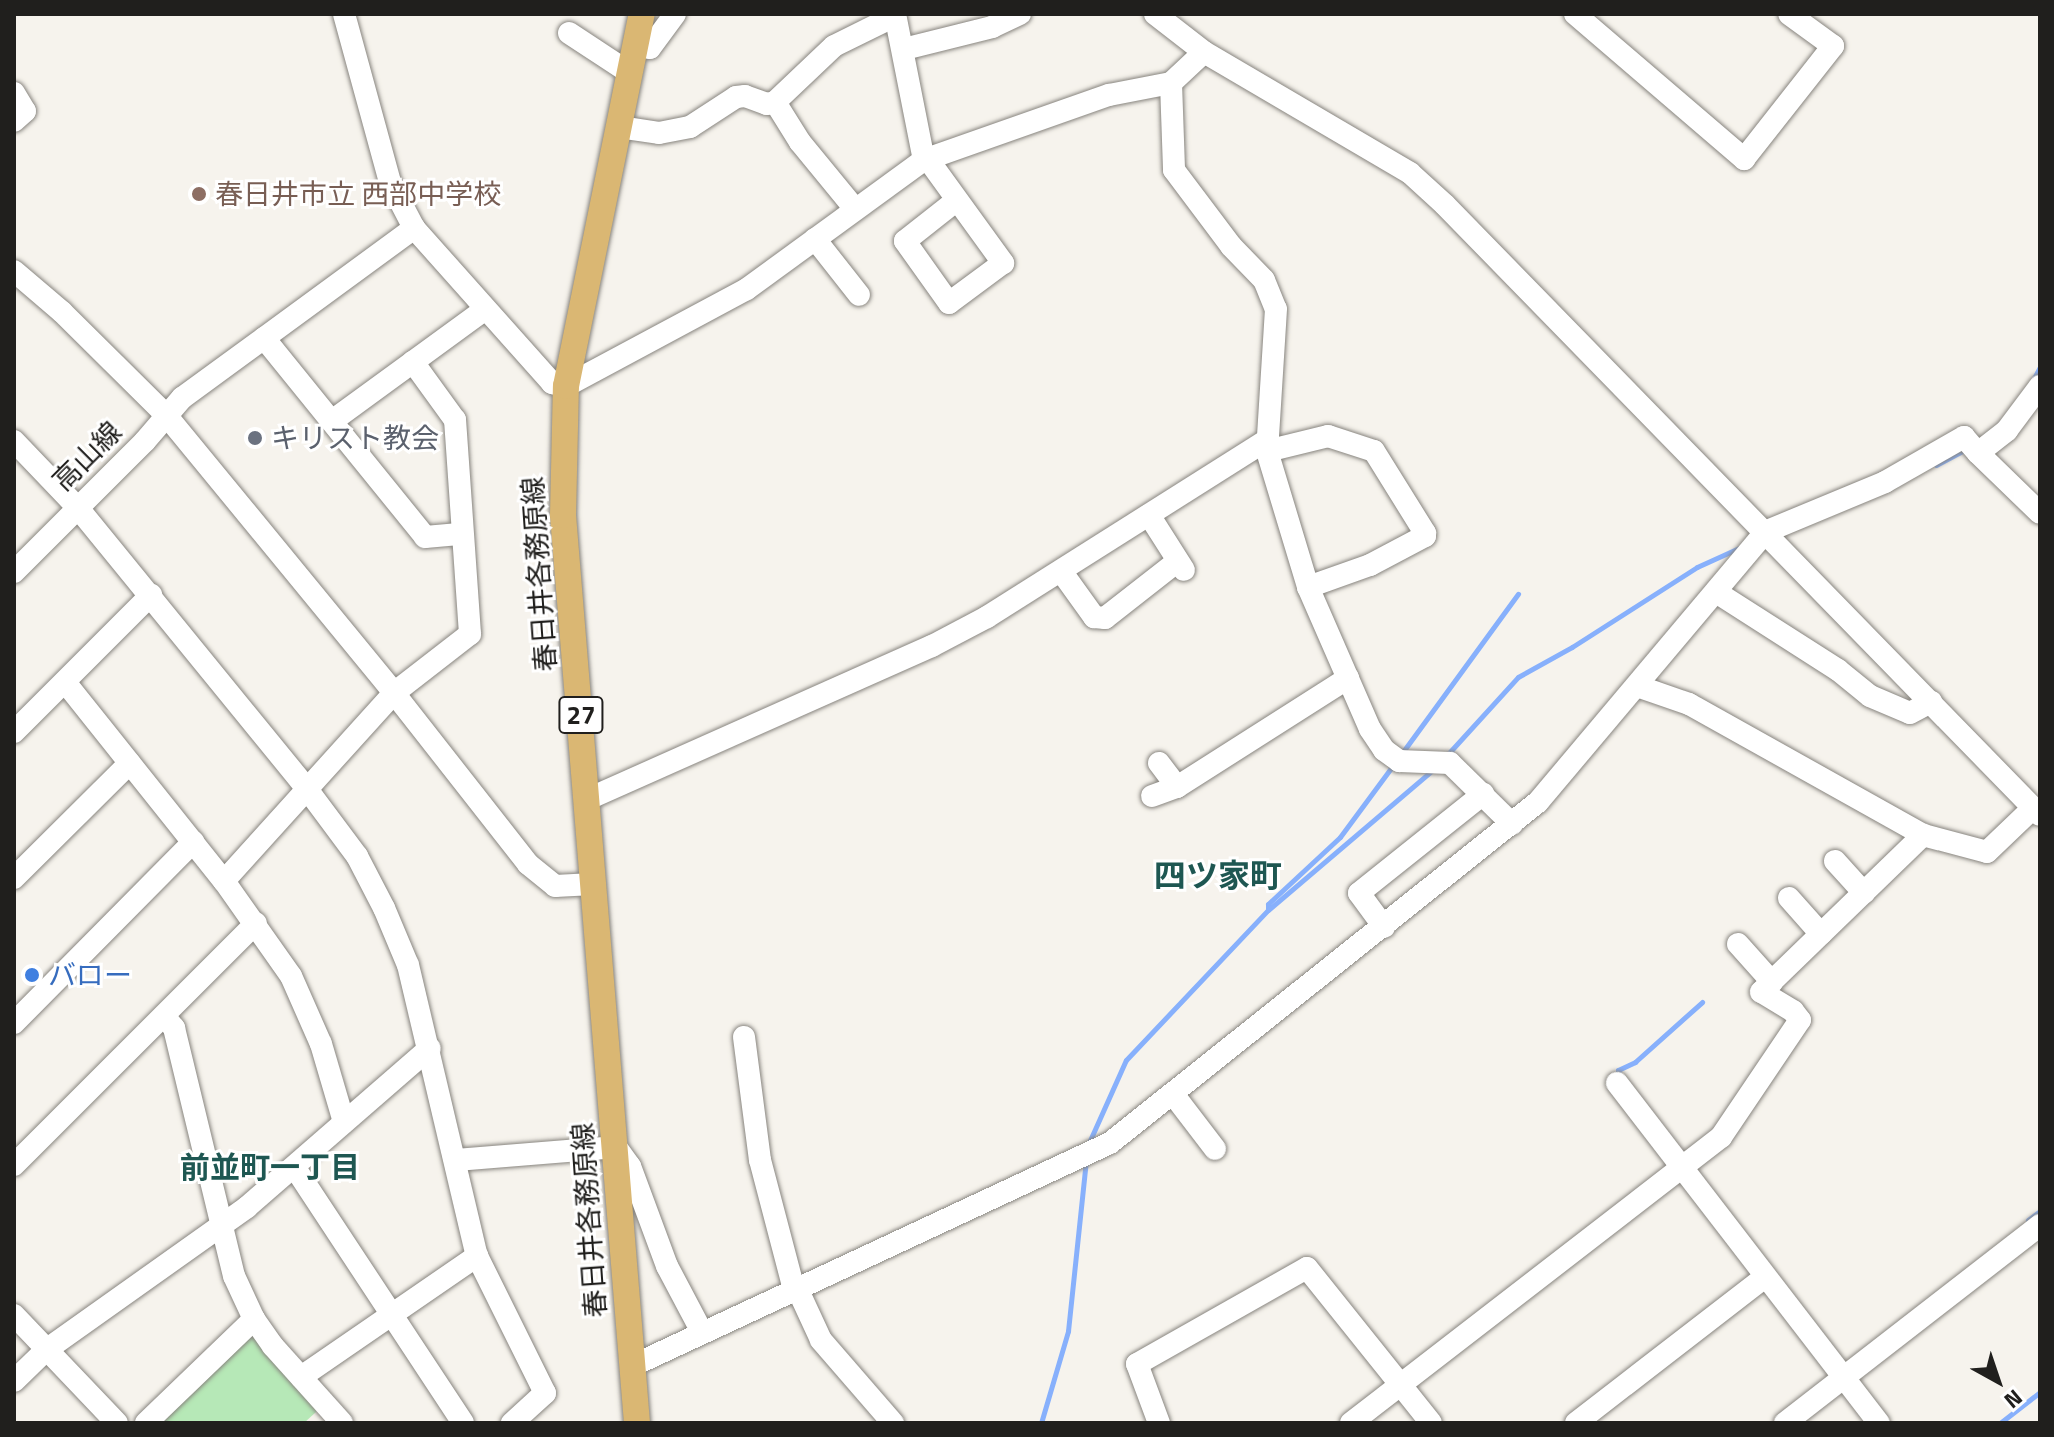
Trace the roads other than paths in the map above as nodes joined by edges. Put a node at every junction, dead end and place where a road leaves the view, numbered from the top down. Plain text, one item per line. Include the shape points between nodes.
1 (344, 14) edge
2 (642, 14) edge
3 (663, 14) edge
4 (675, 14) edge
5 (1020, 14) edge
6 (1155, 14) edge
7 (1575, 14) edge
8 (1789, 14) edge
9 (895, 15) edge
10 (569, 33) dead end
11 (646, 42) junction
12 (904, 49) junction
13 (1204, 52) junction
14 (630, 73) junction
15 (1171, 83) junction
16 (14, 93) edge
17 (775, 102) junction
18 (14, 121) edge
19 (619, 127) junction
20 (926, 159) junction
21 (957, 200) junction
22 (855, 209) junction
23 (414, 228) junction
24 (815, 239) junction
25 (14, 271) edge
26 (859, 295) dead end
27 (484, 310) junction
28 (264, 338) junction
29 (413, 362) junction
30 (566, 386) junction
31 (2040, 386) edge
32 (166, 415) junction
33 (332, 421) junction
34 (15, 443) edge
35 (1267, 446) junction
36 (1978, 453) junction
37 (78, 508) junction
38 (2040, 513) edge
39 (1149, 515) junction
40 (462, 534) junction
41 (1770, 537) junction
42 (1061, 571) junction
43 (14, 572) edge
44 (1308, 587) junction
45 (1716, 592) junction
46 (151, 595) junction
47 (1348, 678) junction
48 (65, 682) junction
49 (1637, 686) junction
50 (394, 693) junction
51 (1931, 702) junction
52 (14, 732) edge
53 (130, 763) junction
54 (1159, 763) dead end
55 (1177, 787) junction
56 (307, 789) junction
57 (1483, 794) junction
58 (1152, 796) dead end
59 (588, 799) junction
60 (2037, 811) edge
61 (1512, 824) junction
62 (1923, 835) junction
63 (193, 842) junction
64 (1835, 861) dead end
65 (14, 878) edge
66 (224, 881) junction
67 (593, 884) junction
68 (1864, 893) junction
69 (1789, 898) dead end
70 (256, 923) junction
71 (1384, 927) junction
72 (1821, 934) junction
73 (1738, 944) dead end
74 (1772, 982) junction
75 (164, 1016) junction
76 (14, 1023) edge
77 (744, 1037) dead end
78 (430, 1048) junction
79 (1617, 1083) dead end
80 (1173, 1094) junction
81 (344, 1122) junction
82 (616, 1147) junction
83 (1215, 1149) dead end
84 (456, 1160) junction
85 (14, 1165) edge
86 (295, 1168) junction
87 (1681, 1168) junction
88 (221, 1225) junction
89 (2040, 1225) edge
90 (477, 1256) junction
91 (1765, 1277) junction
92 (796, 1289) junction
93 (14, 1315) edge
94 (390, 1315) junction
95 (254, 1319) junction
96 (702, 1332) junction
97 (46, 1350) junction
98 (632, 1366) junction
99 (301, 1377) junction
100 (1844, 1378) junction
101 (14, 1381) edge
102 (1401, 1384) junction
103 (329, 1419) edge
104 (117, 1423) edge
105 (146, 1423) edge
106 (463, 1423) edge
107 (512, 1423) edge
108 (637, 1423) edge
109 (893, 1423) edge
110 (1159, 1423) edge
111 (1351, 1423) edge
112 (1431, 1423) edge
113 (1576, 1423) edge
114 (1785, 1423) edge
115 (1879, 1423) edge

1 - 23 street via 390,182
2 - 11 main road, 春日井各務原線 / 27
3 - 11 street
4 - 11 street
5 - 12 street via 992,27
6 - 13 street
7 - 8 street via 1744,159 1833,46
9 - 12 street
9 - 17 street via 834,46
10 - 14 street
11 - 14 main road, 春日井各務原線 / 27
12 - 20 street
13 - 15 street
13 - 41 street via 1410,173
14 - 19 main road, 春日井各務原線 / 27
15 - 20 street via 1109,95
15 - 35 street via 1174,170 1231,246 1264,280 1276,309
16 - 18 street via 25,111
17 - 19 street via 736,97 690,127 659,133
17 - 22 street
19 - 30 main road, 春日井各務原線 / 27
20 - 21 street
20 - 22 street
21 - 21 street via 1003,263 949,303 905,241
22 - 24 street
23 - 27 street
23 - 28 street, 高山線
24 - 26 street
24 - 30 street via 747,289
25 - 32 street
27 - 29 street
27 - 30 street via 552,383
28 - 32 street, 高山線
28 - 33 street
29 - 33 street
29 - 40 street via 455,420
30 - 59 main road, 春日井各務原線 / 27 via 563,515
31 - 36 street via 2007,430
32 - 37 street, 高山線
32 - 50 street
33 - 40 street via 425,537
34 - 37 street
35 - 39 street
35 - 44 street
35 - 44 street via 1328,436 1374,451 1425,533 1370,565
36 - 38 street
36 - 41 street via 1964,437
37 - 43 street, 高山線
37 - 46 street
39 - 42 street
39 - 42 street via 1177,568 1105,618 1094,617
40 - 50 street via 470,634
41 - 45 street
41 - 51 street
42 - 59 street via 932,646
44 - 47 street
45 - 49 street
45 - 51 street via 1870,696 1910,713
46 - 48 street
46 - 56 street
47 - 55 street
47 - 57 street via 1384,750 1399,761 1450,763
48 - 52 street
48 - 53 street
49 - 61 street via 1538,802
49 - 62 street via 1689,704
50 - 56 street
50 - 67 street via 528,864 555,886
51 - 60 street
53 - 63 street
53 - 65 street
54 - 55 street
55 - 58 street
56 - 66 street
56 - 78 street via 357,856 384,908 408,965
57 - 61 street
57 - 71 street via 1359,893
59 - 67 main road, 春日井各務原線 / 27
60 - 62 street via 1987,852
61 - 71 street
62 - 68 street
63 - 66 street
63 - 76 street
64 - 68 street
66 - 70 street
67 - 82 main road, 春日井各務原線 / 27
68 - 72 street
69 - 72 street
70 - 75 street
70 - 81 street via 291,976 321,1044
71 - 80 street
72 - 74 street
73 - 74 street
74 - 87 street via 1761,992 1800,1020 1721,1137
75 - 85 street
75 - 88 street via 174,1028
77 - 92 street via 760,1160
78 - 81 street
78 - 84 street
79 - 87 street
80 - 83 street
80 - 92 street via 1110,1143
81 - 86 street
82 - 84 street
82 - 96 street via 630,1166 667,1266
82 - 98 main road, 春日井各務原線 / 27
84 - 90 street
86 - 88 street
86 - 94 street
87 - 91 street
87 - 102 street
88 - 95 street via 234,1276
88 - 97 street
89 - 100 street
90 - 94 street
90 - 107 street via 545,1393
91 - 100 street
91 - 113 street
92 - 96 street
92 - 109 street via 821,1340
93 - 97 street
94 - 99 street
94 - 106 street
95 - 99 street
95 - 105 street
96 - 98 street
97 - 101 street
97 - 104 street
98 - 108 main road, 春日井各務原線 / 27
99 - 103 street
100 - 114 street
100 - 115 street
102 - 110 street via 1307,1268 1137,1364
102 - 111 street
102 - 112 street

